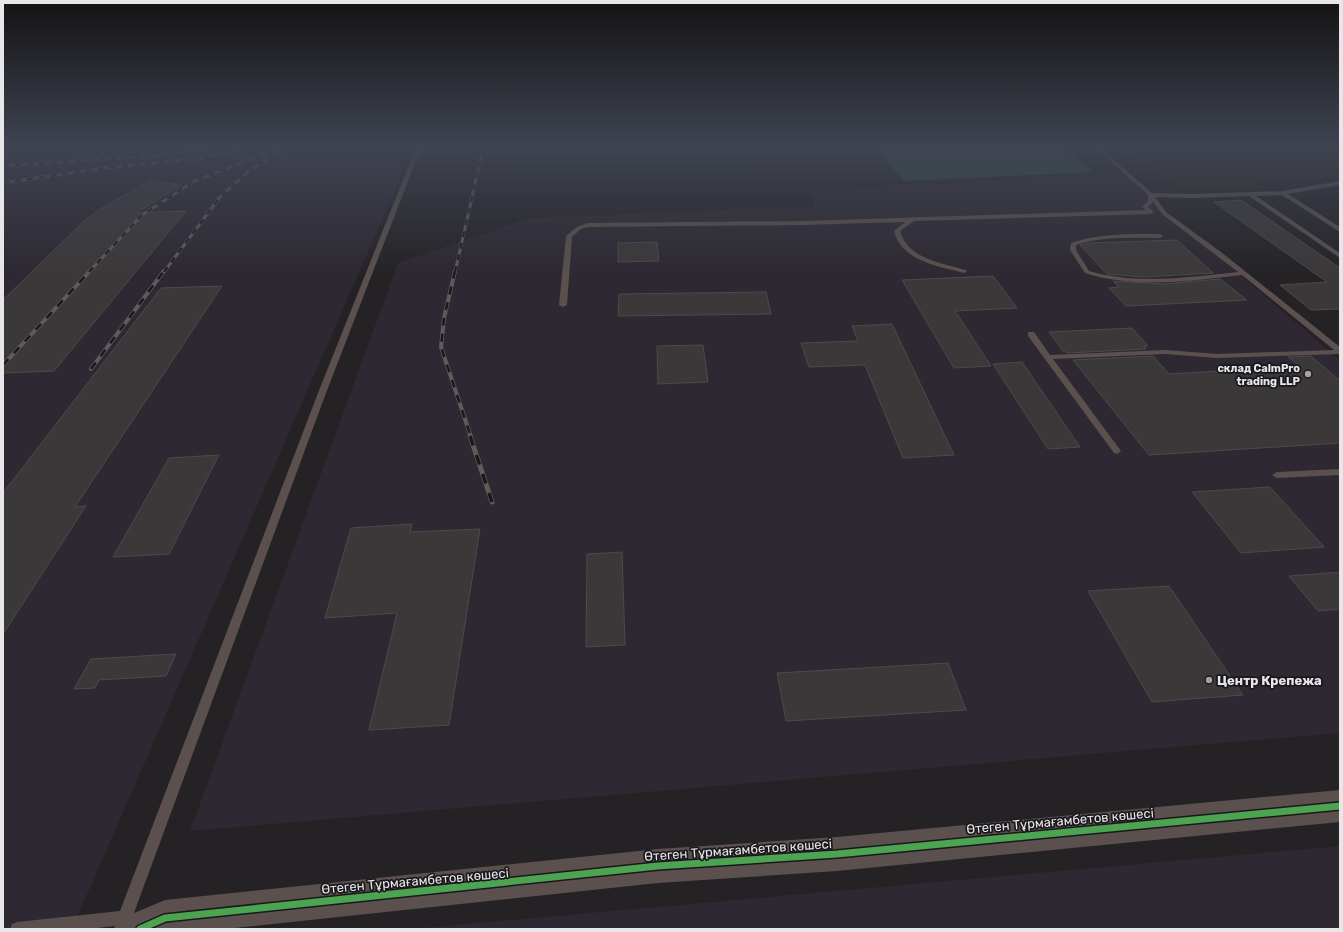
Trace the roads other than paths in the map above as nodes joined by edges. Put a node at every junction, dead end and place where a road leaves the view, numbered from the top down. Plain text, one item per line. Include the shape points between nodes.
1 (403, 188) edge
2 (1144, 188) edge
3 (1309, 188) edge
4 (1283, 193) junction
5 (1251, 194) junction
6 (1151, 195) junction
7 (1151, 212) junction
8 (1164, 212) junction
9 (914, 220) junction
10 (1340, 230) edge
11 (1160, 236) dead end
12 (1340, 256) edge
13 (964, 271) dead end
14 (1243, 273) junction
15 (562, 305) dead end
16 (1031, 334) dead end
17 (1340, 351) edge
18 (1048, 357) junction
19 (1117, 451) dead end
20 (1340, 472) edge
21 (1277, 476) dead end
22 (1340, 806) edge
23 (129, 925) edge
24 (17, 929) edge

1 - 23 lane via 322,393
2 - 6 lane
3 - 4 lane
4 - 5 lane
4 - 10 lane
5 - 6 lane
5 - 12 lane
6 - 7 lane via 1151,202 1145,207
6 - 8 lane
7 - 8 lane
7 - 9 lane
8 - 14 lane
9 - 13 lane via 897,231 898,238 905,248 922,259
9 - 15 lane via 588,225 569,236
11 - 14 lane via 1115,236 1083,240 1073,244 1072,250 1087,272 1109,279
14 - 17 lane
16 - 18 lane
17 - 18 lane via 1217,356 1165,352
18 - 19 lane
20 - 21 lane
22 - 23 street, Өтеген Тұрмағамбетов көшесі via 837,854 658,866 165,918
23 - 24 lane

